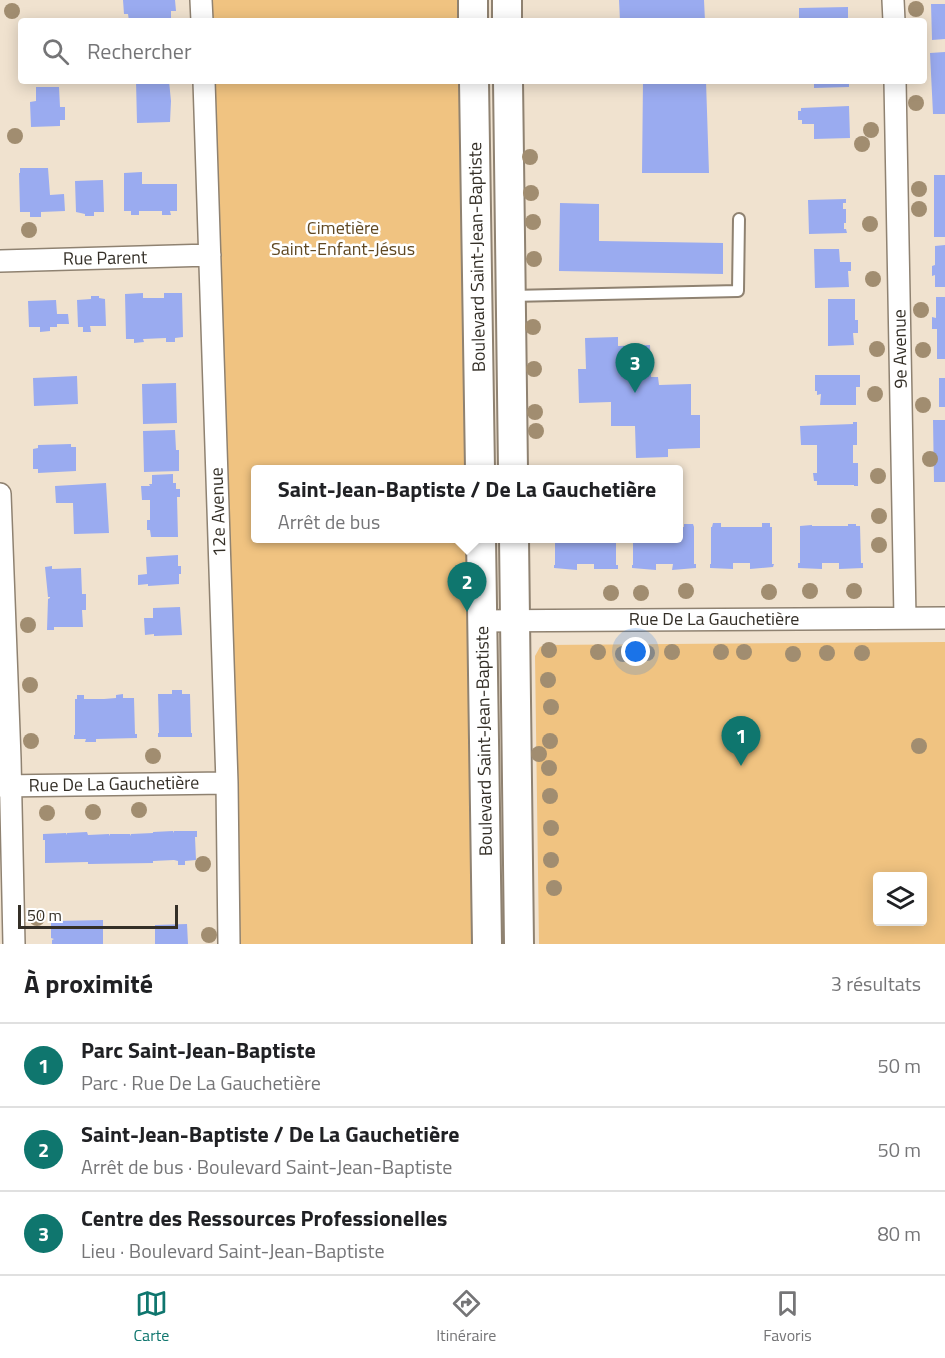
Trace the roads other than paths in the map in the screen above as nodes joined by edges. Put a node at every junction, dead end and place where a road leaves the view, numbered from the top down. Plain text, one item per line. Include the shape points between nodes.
1 (201, 0) edge
2 (473, 0) edge
3 (507, 0) edge
4 (893, 0) edge
5 (202, 18) edge
6 (473, 18) edge
7 (507, 18) edge
8 (894, 18) edge
9 (204, 84) edge
10 (474, 84) edge
11 (508, 84) edge
12 (895, 84) edge
13 (740, 219) dead end
14 (210, 255) junction
15 (0, 261) edge
16 (511, 296) junction
17 (480, 465) edge
18 (513, 465) edge
19 (0, 494) edge
20 (481, 543) edge
21 (514, 543) edge
22 (904, 618) junction
23 (945, 618) edge
24 (515, 620) junction
25 (482, 621) junction
26 (227, 783) junction
27 (5, 786) edge
28 (14, 944) edge
29 (230, 944) edge
30 (487, 944) edge
31 (519, 944) edge

1 - 5 street
2 - 6 main road
3 - 7 main road
4 - 8 street
9 - 14 street, 12e Avenue
10 - 17 main road, Boulevard Saint-Jean-Baptiste
11 - 16 main road, Boulevard Saint-Jean-Baptiste
12 - 22 street, 9e Avenue
13 - 16 lane via 738,291
14 - 15 street, Rue Parent
14 - 26 street, 12e Avenue
16 - 18 main road, Boulevard Saint-Jean-Baptiste
19 - 27 street
20 - 25 main road, Boulevard Saint-Jean-Baptiste
21 - 24 main road, Boulevard Saint-Jean-Baptiste
22 - 23 street, Rue De La Gauchetière
22 - 24 street, Rue De La Gauchetière
24 - 25 street, Rue De La Gauchetière
24 - 31 main road, Boulevard Saint-Jean-Baptiste
25 - 30 main road, Boulevard Saint-Jean-Baptiste
26 - 27 street, Rue De La Gauchetière
26 - 29 street, 12e Avenue
27 - 28 street

